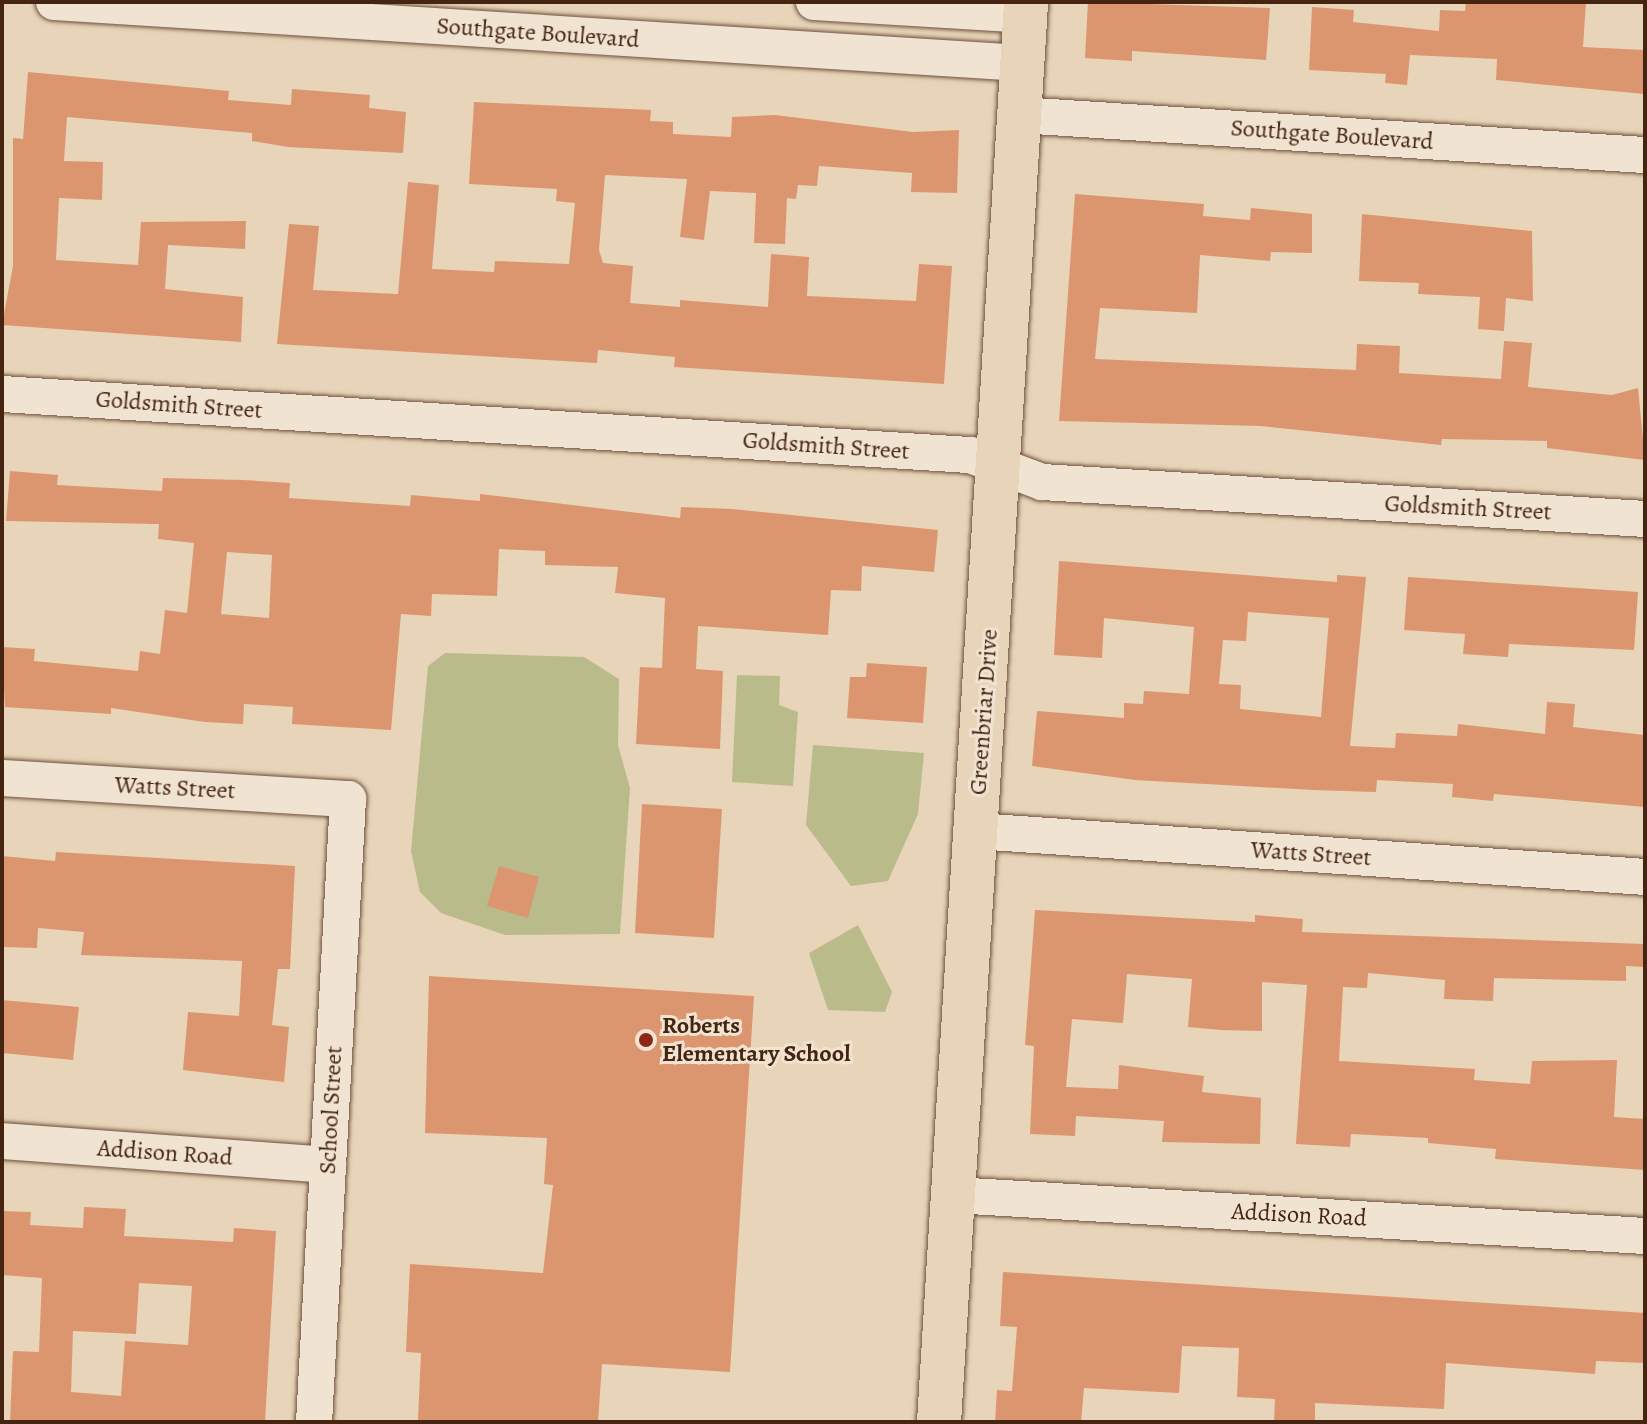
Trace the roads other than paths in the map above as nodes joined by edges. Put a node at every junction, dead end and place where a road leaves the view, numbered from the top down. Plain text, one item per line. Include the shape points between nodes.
1 (54, 2) edge
2 (814, 2) edge
3 (1025, 9) edge
4 (1022, 63) junction
5 (1019, 115) junction
6 (1645, 155) edge
7 (2, 394) edge
8 (999, 467) junction
9 (1645, 519) edge
10 (2, 778) edge
11 (348, 799) joint
12 (976, 831) junction
13 (1645, 877) edge
14 (2, 1141) edge
15 (328, 1165) junction
16 (953, 1195) junction
17 (1645, 1236) edge
18 (314, 1422) edge
19 (939, 1422) edge

1 - 4 street, Southgate Boulevard
2 - 3 street
3 - 4 main road, Greenbriar Drive
4 - 5 main road, Greenbriar Drive
5 - 6 street, Southgate Boulevard
5 - 8 main road, Greenbriar Drive
7 - 8 street, Goldsmith Street via 970,455
8 - 9 street, Goldsmith Street via 1042,482
8 - 12 main road, Greenbriar Drive
10 - 11 street, Watts Street
11 - 15 street, School Street
12 - 13 street, Watts Street
12 - 16 main road, Greenbriar Drive
14 - 15 street, Addison Road
15 - 18 street, School Street
16 - 17 street, Addison Road
16 - 19 main road, Greenbriar Drive

